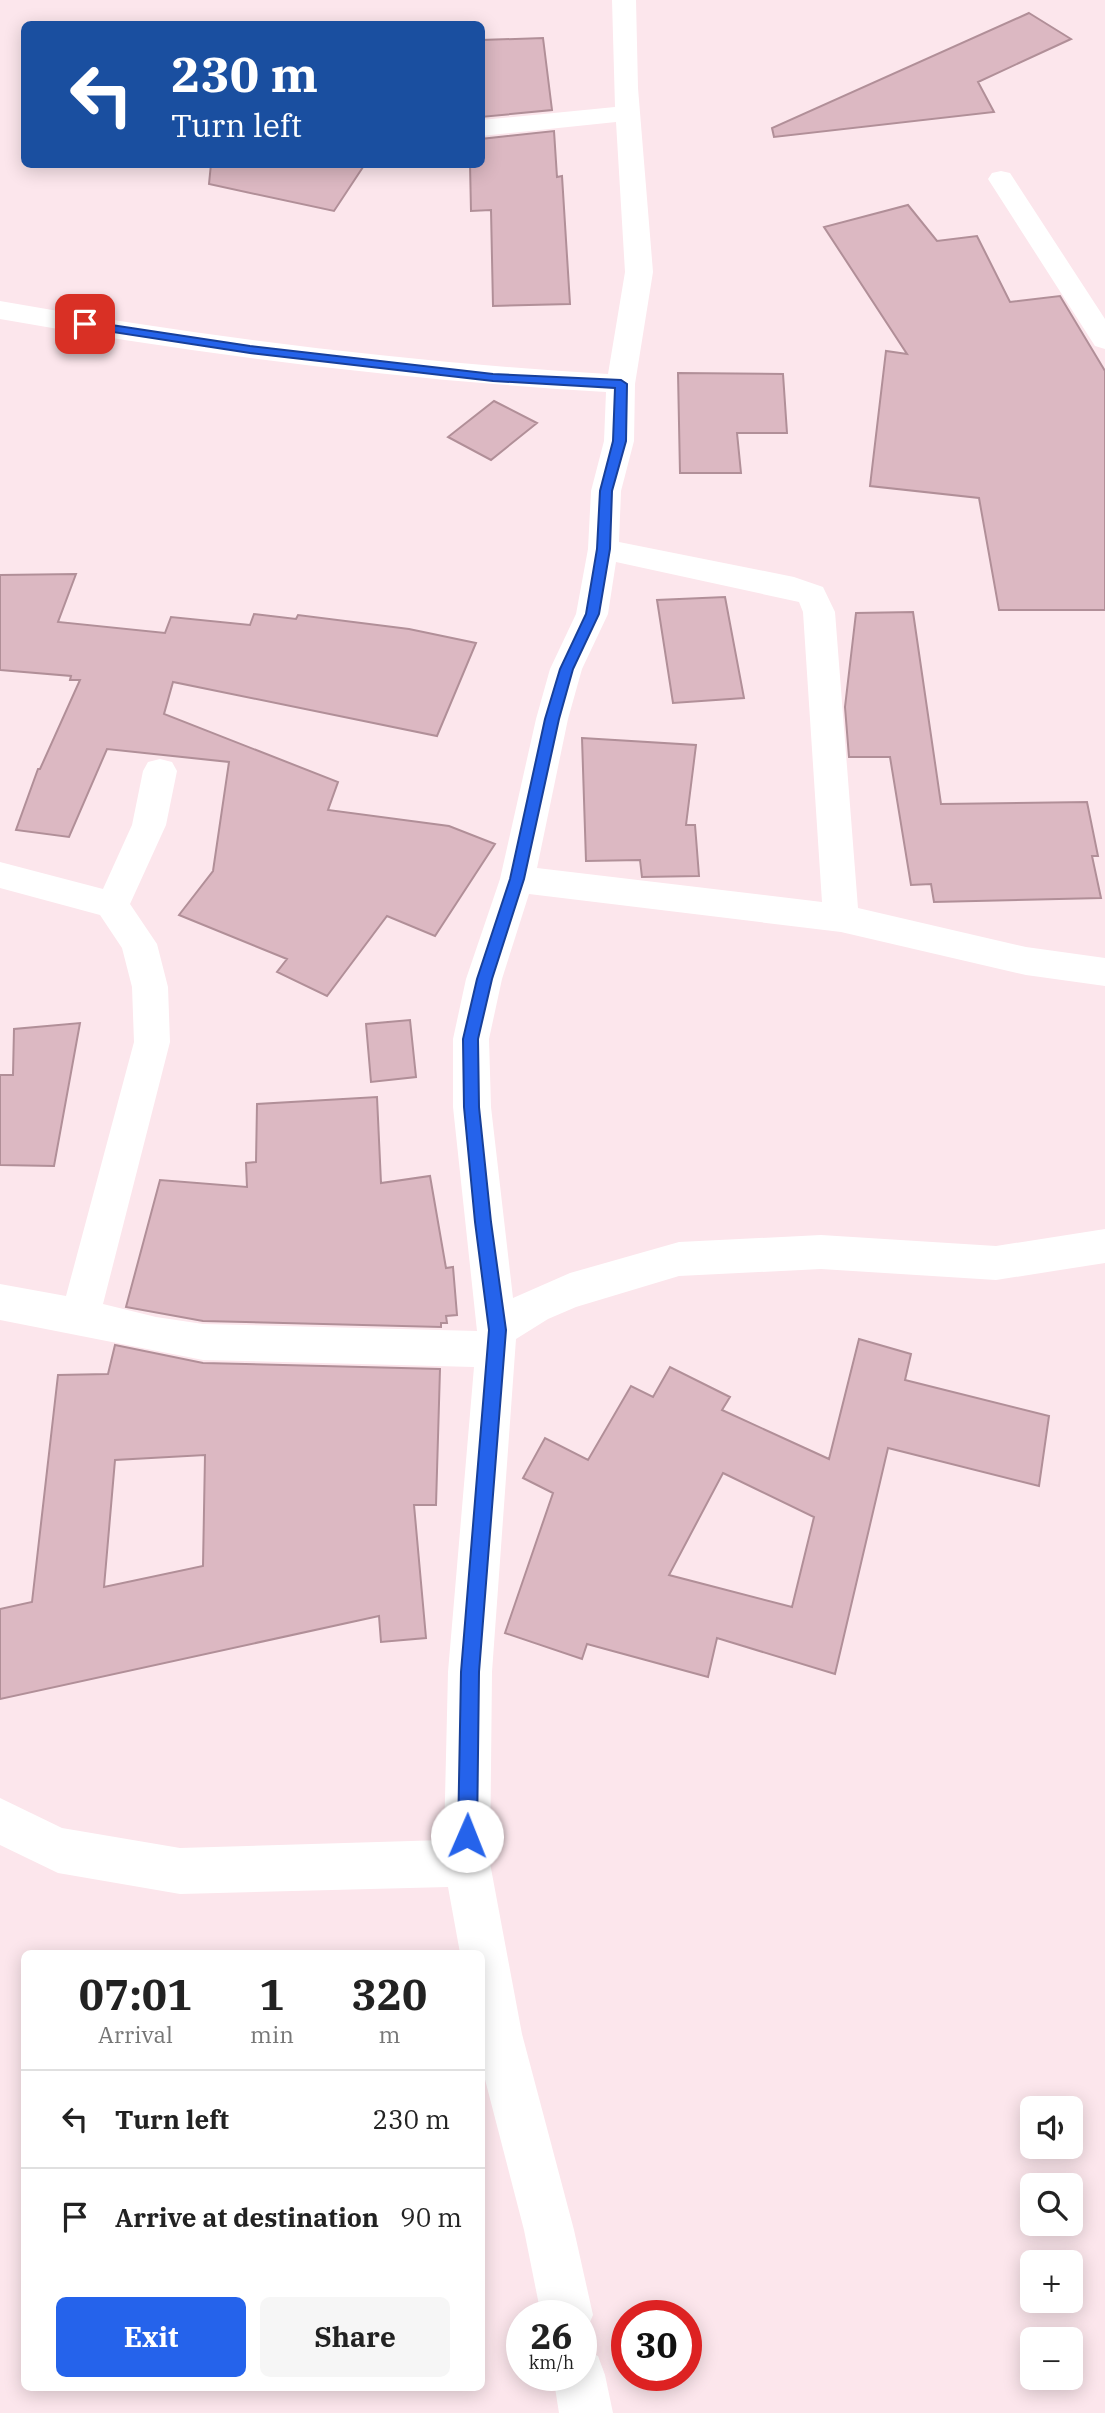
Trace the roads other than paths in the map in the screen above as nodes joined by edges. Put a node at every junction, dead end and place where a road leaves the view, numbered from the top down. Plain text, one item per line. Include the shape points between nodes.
1 (624, 0) edge
2 (628, 113) junction
3 (485, 128) edge
4 (1001, 179) dead end
5 (0, 310) edge
6 (1105, 340) edge
7 (621, 384) junction
8 (603, 549) junction
9 (160, 771) dead end
10 (0, 876) edge
11 (517, 879) junction
12 (112, 905) junction
13 (841, 918) junction
14 (1105, 972) edge
15 (1105, 1245) edge
16 (0, 1302) edge
17 (80, 1317) junction
18 (497, 1340) junction
19 (0, 1821) edge
20 (467, 1863) junction
21 (483, 1950) edge
22 (485, 1962) edge
23 (564, 2300) edge
24 (582, 2391) edge
25 (586, 2413) edge

1 - 2 street
2 - 3 street
2 - 7 street via 639,272
4 - 6 street
5 - 7 street via 250,349 493,378
7 - 8 street via 620,441 606,491
8 - 11 street via 592,614 566,669 552,719
8 - 13 street via 812,595 819,611
9 - 12 street via 149,825
10 - 12 street
11 - 13 street
11 - 18 street via 484,979 471,1039 472,1107
12 - 17 street via 139,944 150,987 152,1042
13 - 14 street via 1026,961
15 - 18 street via 996,1262 821,1252 678,1259 570,1291 534,1307
16 - 17 street
17 - 18 street via 202,1342 362,1348
18 - 20 street via 470,1672
19 - 20 street via 58,1850 180,1871
20 - 21 street
22 - 23 street via 498,2034
24 - 25 street

